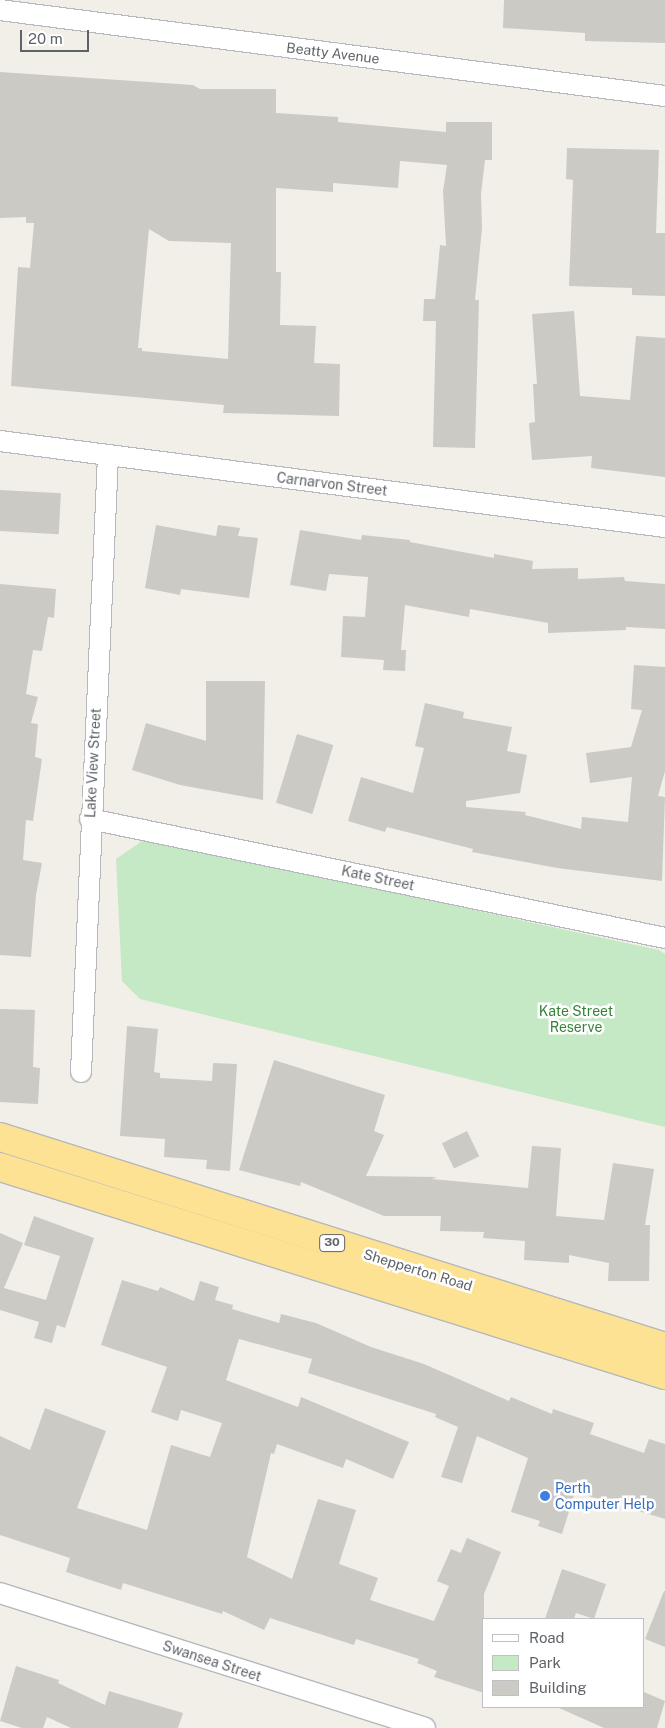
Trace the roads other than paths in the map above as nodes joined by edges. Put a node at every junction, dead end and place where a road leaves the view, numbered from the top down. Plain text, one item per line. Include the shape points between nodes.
1 (0, 10) edge
2 (665, 96) edge
3 (0, 440) edge
4 (108, 455) junction
5 (665, 527) edge
6 (90, 819) junction
7 (665, 938) edge
8 (80, 1072) dead end
9 (0, 1138) edge
10 (0, 1167) edge
11 (665, 1348) edge
12 (665, 1375) edge
13 (0, 1593) edge
14 (425, 1728) edge

1 - 2 street, Beatty Avenue
3 - 4 street, Carnarvon Street
4 - 5 street, Carnarvon Street
4 - 6 street, Lake View Street
6 - 7 street, Kate Street
6 - 8 street, Lake View Street
9 - 11 highway, Shepperton Road / 30
10 - 12 highway, Shepperton Road / 30
13 - 14 street, Swansea Street

